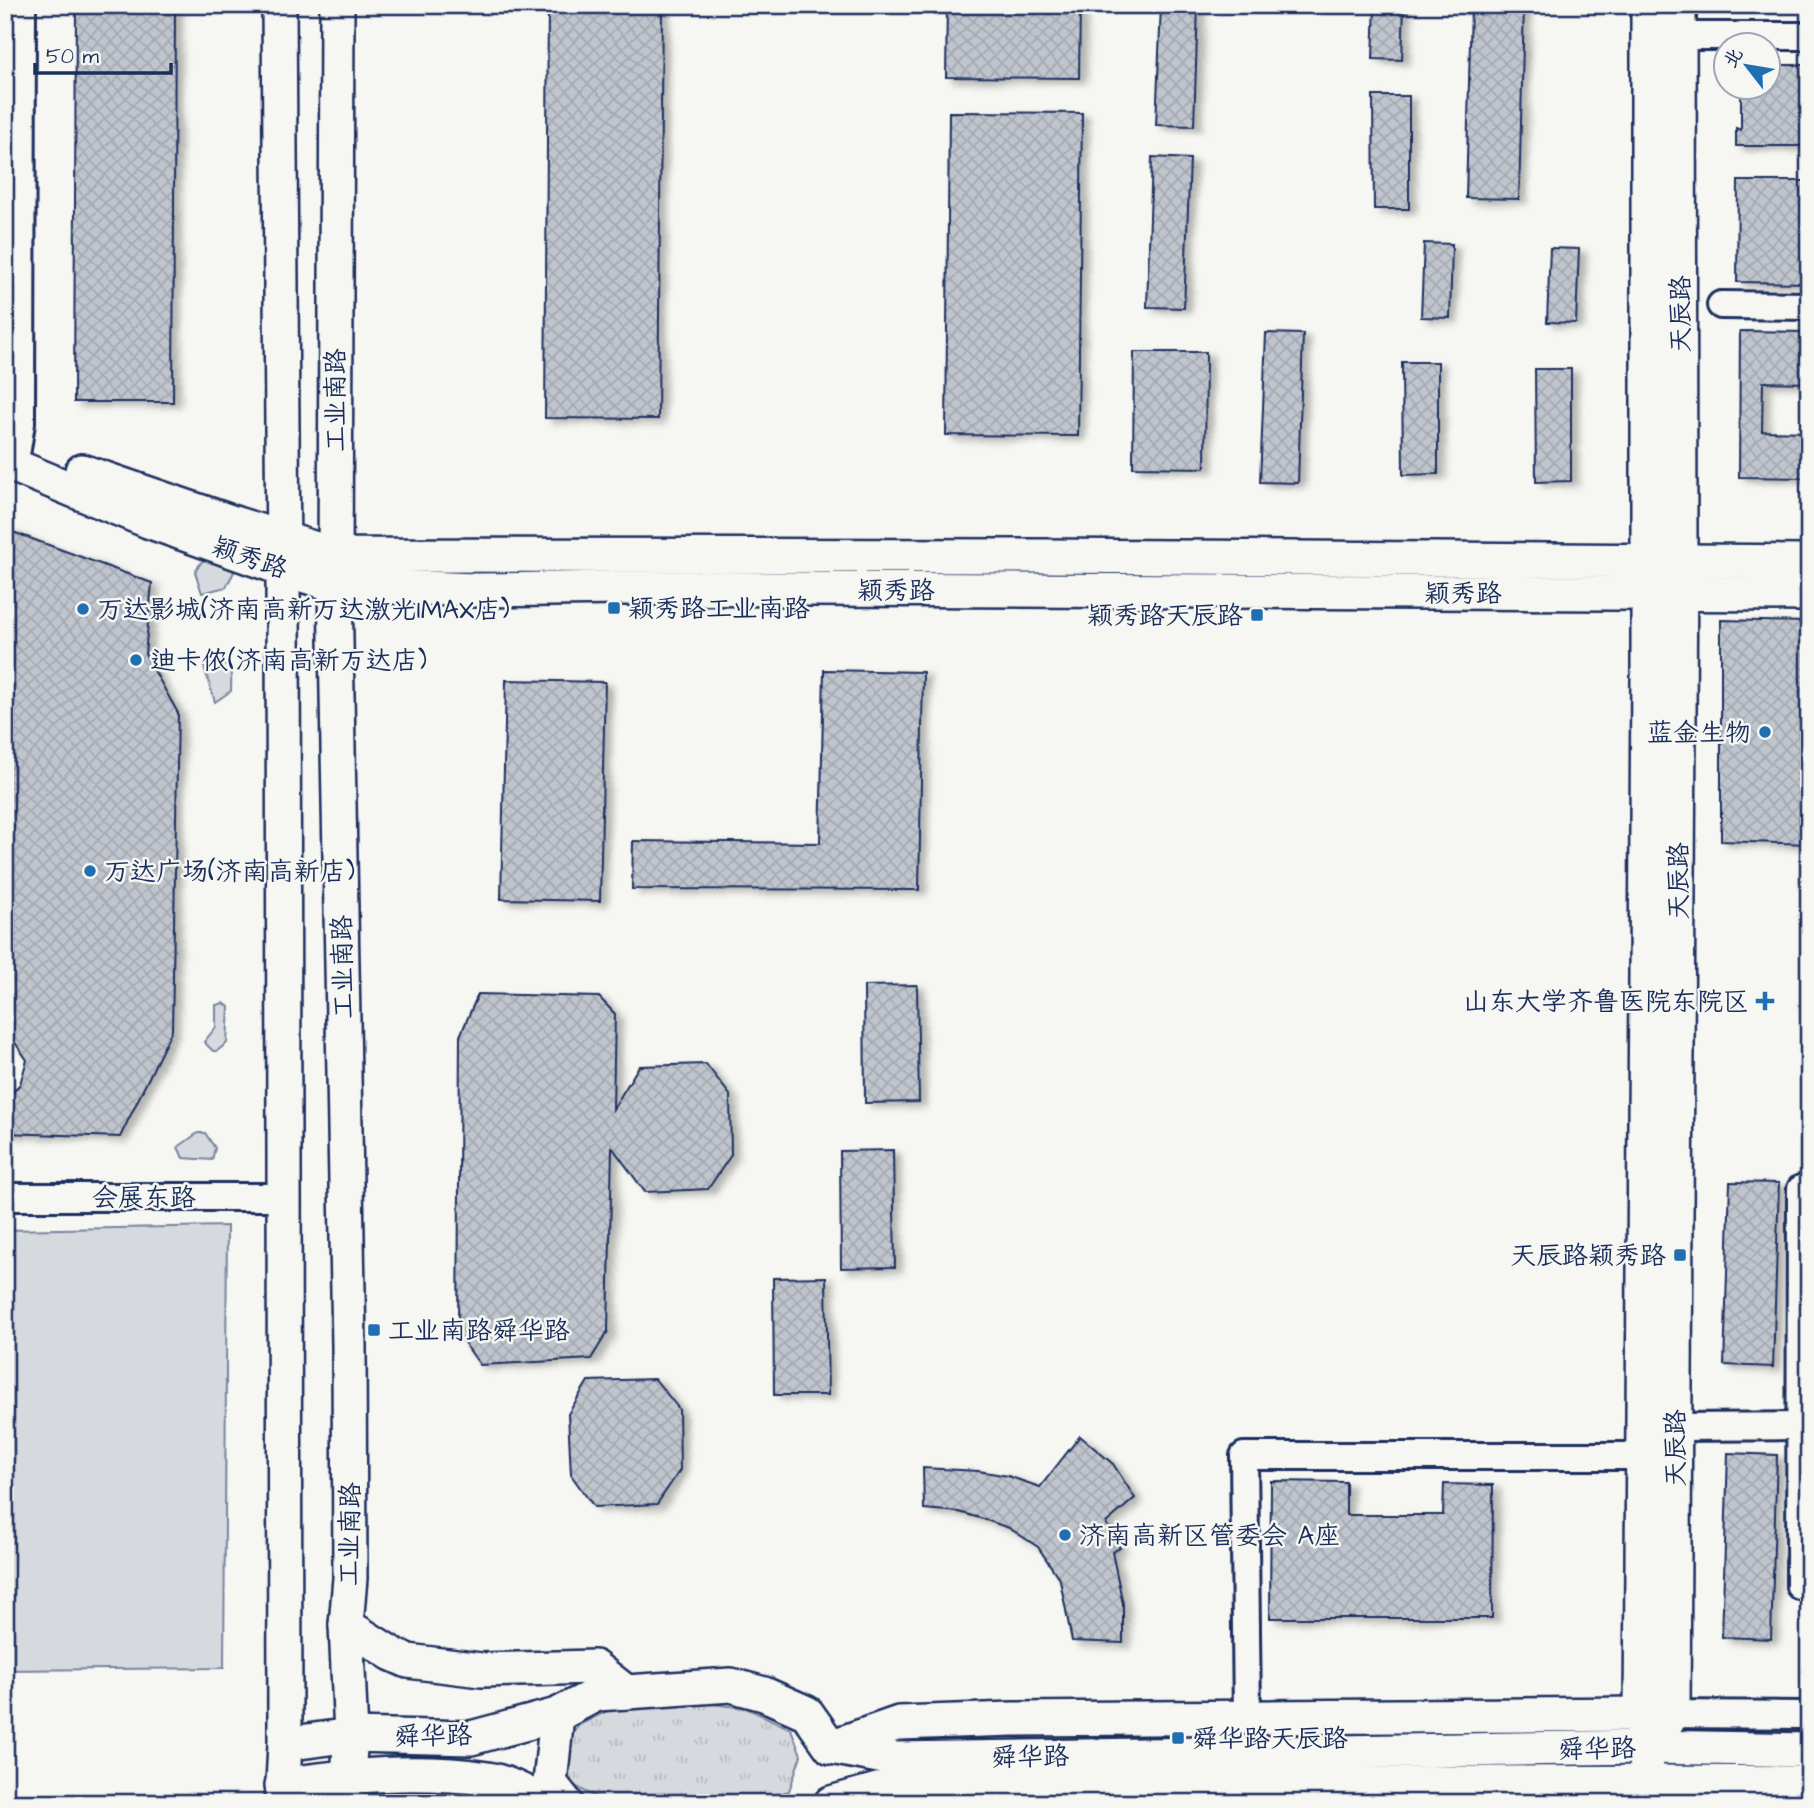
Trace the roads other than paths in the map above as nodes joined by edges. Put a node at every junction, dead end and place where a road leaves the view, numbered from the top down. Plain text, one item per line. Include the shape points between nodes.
1 (22, 5) edge
2 (279, 5) edge
3 (337, 5) edge
4 (1648, 5) edge
5 (1679, 20) edge
6 (1809, 37) edge
7 (1721, 305) dead end
8 (1809, 306) edge
9 (9, 452) edge
10 (283, 554) junction
11 (1809, 562) edge
12 (335, 570) junction
13 (1664, 578) junction
14 (1809, 594) edge
15 (1801, 1189) dead end
16 (5, 1197) edge
17 (283, 1197) junction
18 (1807, 1426) edge
19 (1675, 1427) junction
20 (1644, 1455) junction
21 (1800, 1586) dead end
22 (346, 1625) junction
23 (626, 1692) junction
24 (1653, 1714) junction
25 (556, 1715) junction
26 (1809, 1715) edge
27 (1247, 1717) junction
28 (351, 1735) junction
29 (285, 1744) junction
30 (831, 1747) junction
31 (1646, 1747) junction
32 (1809, 1750) edge
33 (1809, 1783) edge
34 (346, 1789) edge
35 (1648, 1792) edge
36 (282, 1794) edge
37 (548, 1803) edge
38 (566, 1803) edge
39 (830, 1803) edge

1 - 9 street via 21,423
2 - 10 main road, 工业南路
3 - 12 main road, 工业南路
4 - 13 main road, 天辰路
5 - 6 street
5 - 13 main road, 天辰路
7 - 8 street
9 - 10 main road, 颖秀路
10 - 12 main road, 颖秀路
10 - 17 main road, 工业南路
11 - 13 main road, 颖秀路
12 - 13 main road, 颖秀路 via 477,590
12 - 22 main road, 工业南路 via 349,1346
13 - 14 main road, 颖秀路
13 - 19 main road, 天辰路
13 - 20 main road, 天辰路
15 - 18 street
16 - 17 street, 会展东路
17 - 29 main road, 工业南路
18 - 19 street
18 - 21 street
19 - 24 main road, 天辰路
20 - 24 main road, 天辰路
20 - 27 street via 1244,1456
22 - 23 main road via 408,1661 481,1670 594,1667
22 - 28 main road, 工业南路
23 - 25 main road, 舜华路 via 597,1694
23 - 30 main road, 舜华路 via 731,1685 807,1713
24 - 26 street
24 - 27 main road
24 - 31 main road, 天辰路
25 - 28 main road, 舜华路 via 471,1738
25 - 38 main road via 550,1783
27 - 30 main road via 900,1723
28 - 29 main road, 舜华路
28 - 34 main road, 工业南路
29 - 36 main road, 工业南路
30 - 31 main road, 舜华路 via 895,1759
30 - 39 main road
31 - 32 main road, 舜华路
31 - 35 main road, 天辰路
33 - 35 main road, 舜华路
34 - 36 main road, 舜华路
34 - 37 main road, 舜华路 via 412,1774 490,1779
35 - 39 main road, 舜华路 via 885,1788

